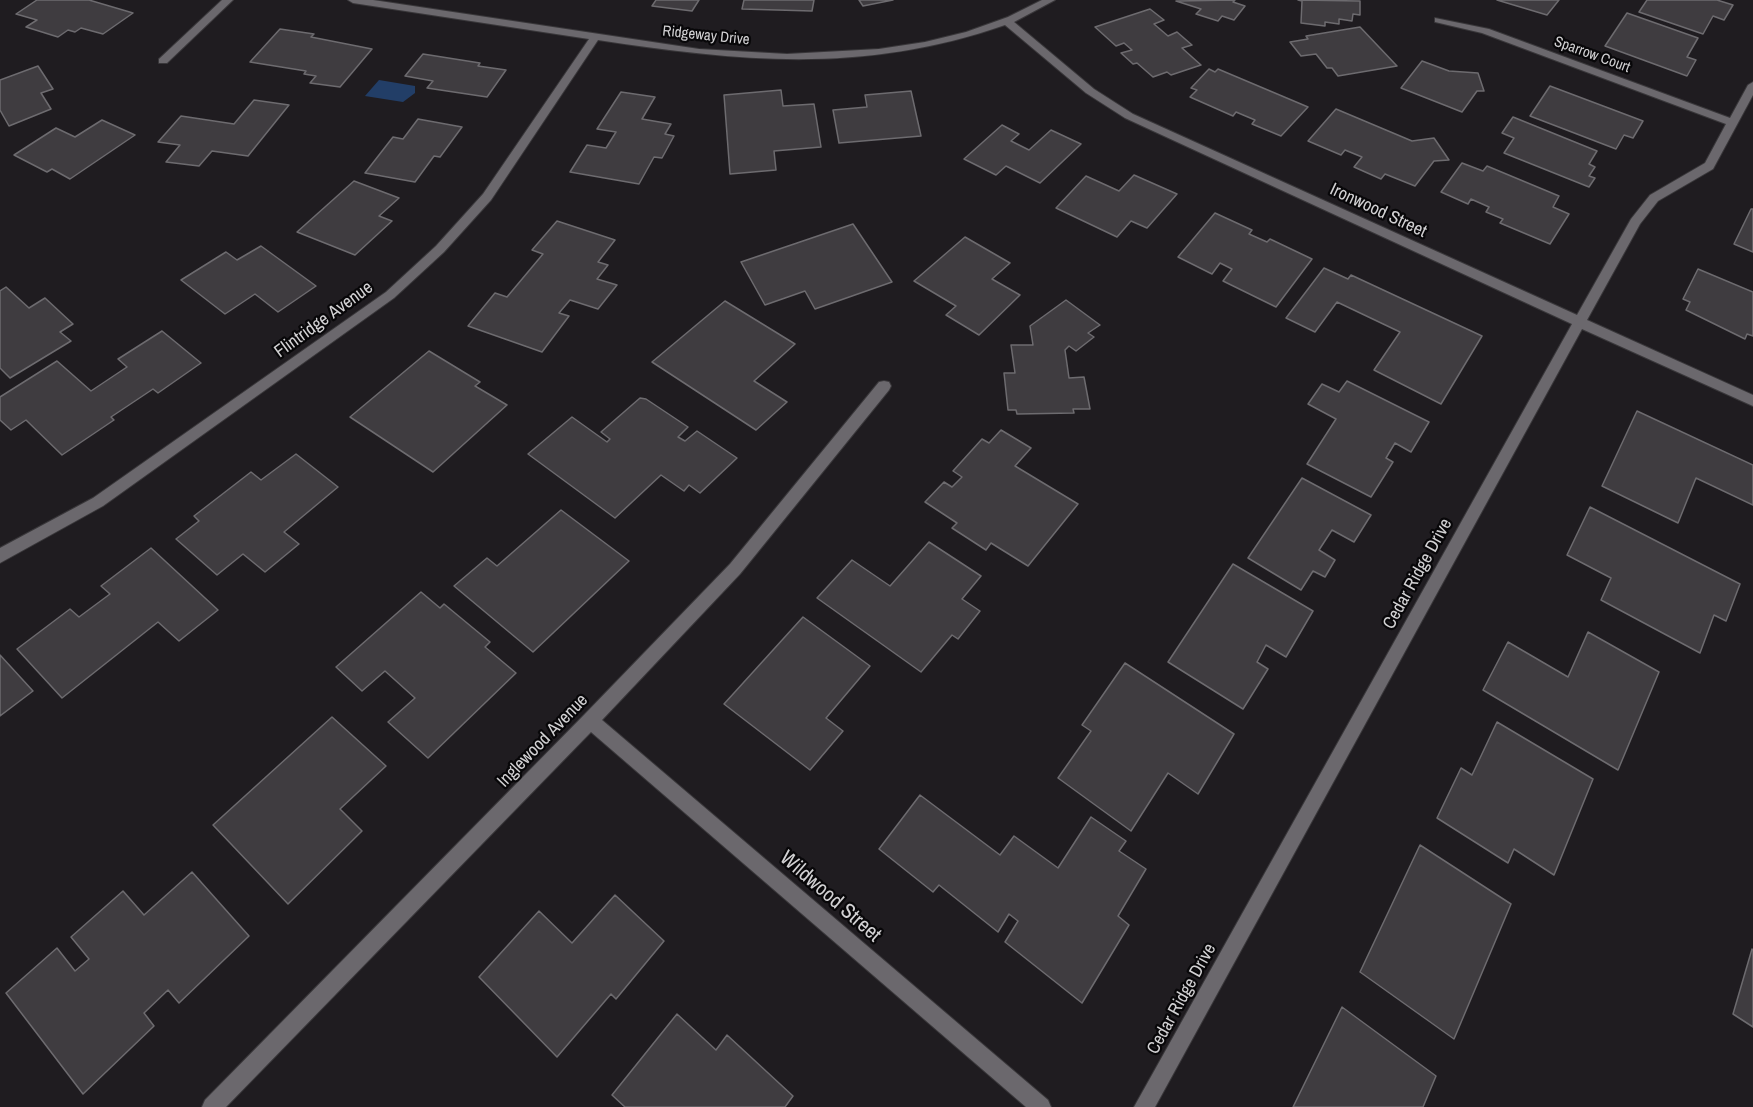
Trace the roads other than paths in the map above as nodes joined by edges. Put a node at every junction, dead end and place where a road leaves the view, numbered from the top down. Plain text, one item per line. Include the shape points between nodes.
1 (228, 0) edge
2 (353, 0) edge
3 (1050, 0) edge
4 (1439, 20) dead end
5 (1007, 21) junction
6 (596, 36) junction
7 (163, 61) dead end
8 (1753, 85) edge
9 (1733, 123) junction
10 (1580, 323) junction
11 (884, 386) dead end
12 (1753, 401) edge
13 (2, 551) edge
14 (590, 721) junction
15 (212, 1107) edge
16 (1041, 1107) edge
17 (1144, 1107) edge

1 - 7 street
2 - 6 street, Ridgeway Drive
3 - 5 street, Ridgeway Drive
4 - 9 street, Sparrow Court via 1485,31
5 - 6 street, Ridgeway Drive via 911,46 840,55 721,54
5 - 10 street, Ironwood Street via 1090,92 1129,117
6 - 13 street, Flintridge Avenue via 487,197 440,249 390,295 98,501
8 - 9 street, Cedar Ridge Drive
9 - 10 street, Cedar Ridge Drive via 1709,166 1646,206
10 - 12 street, Ironwood Street
10 - 17 street, Cedar Ridge Drive
11 - 14 street, Inglewood Avenue via 754,548
14 - 15 street, Inglewood Avenue
14 - 16 street, Wildwood Street

